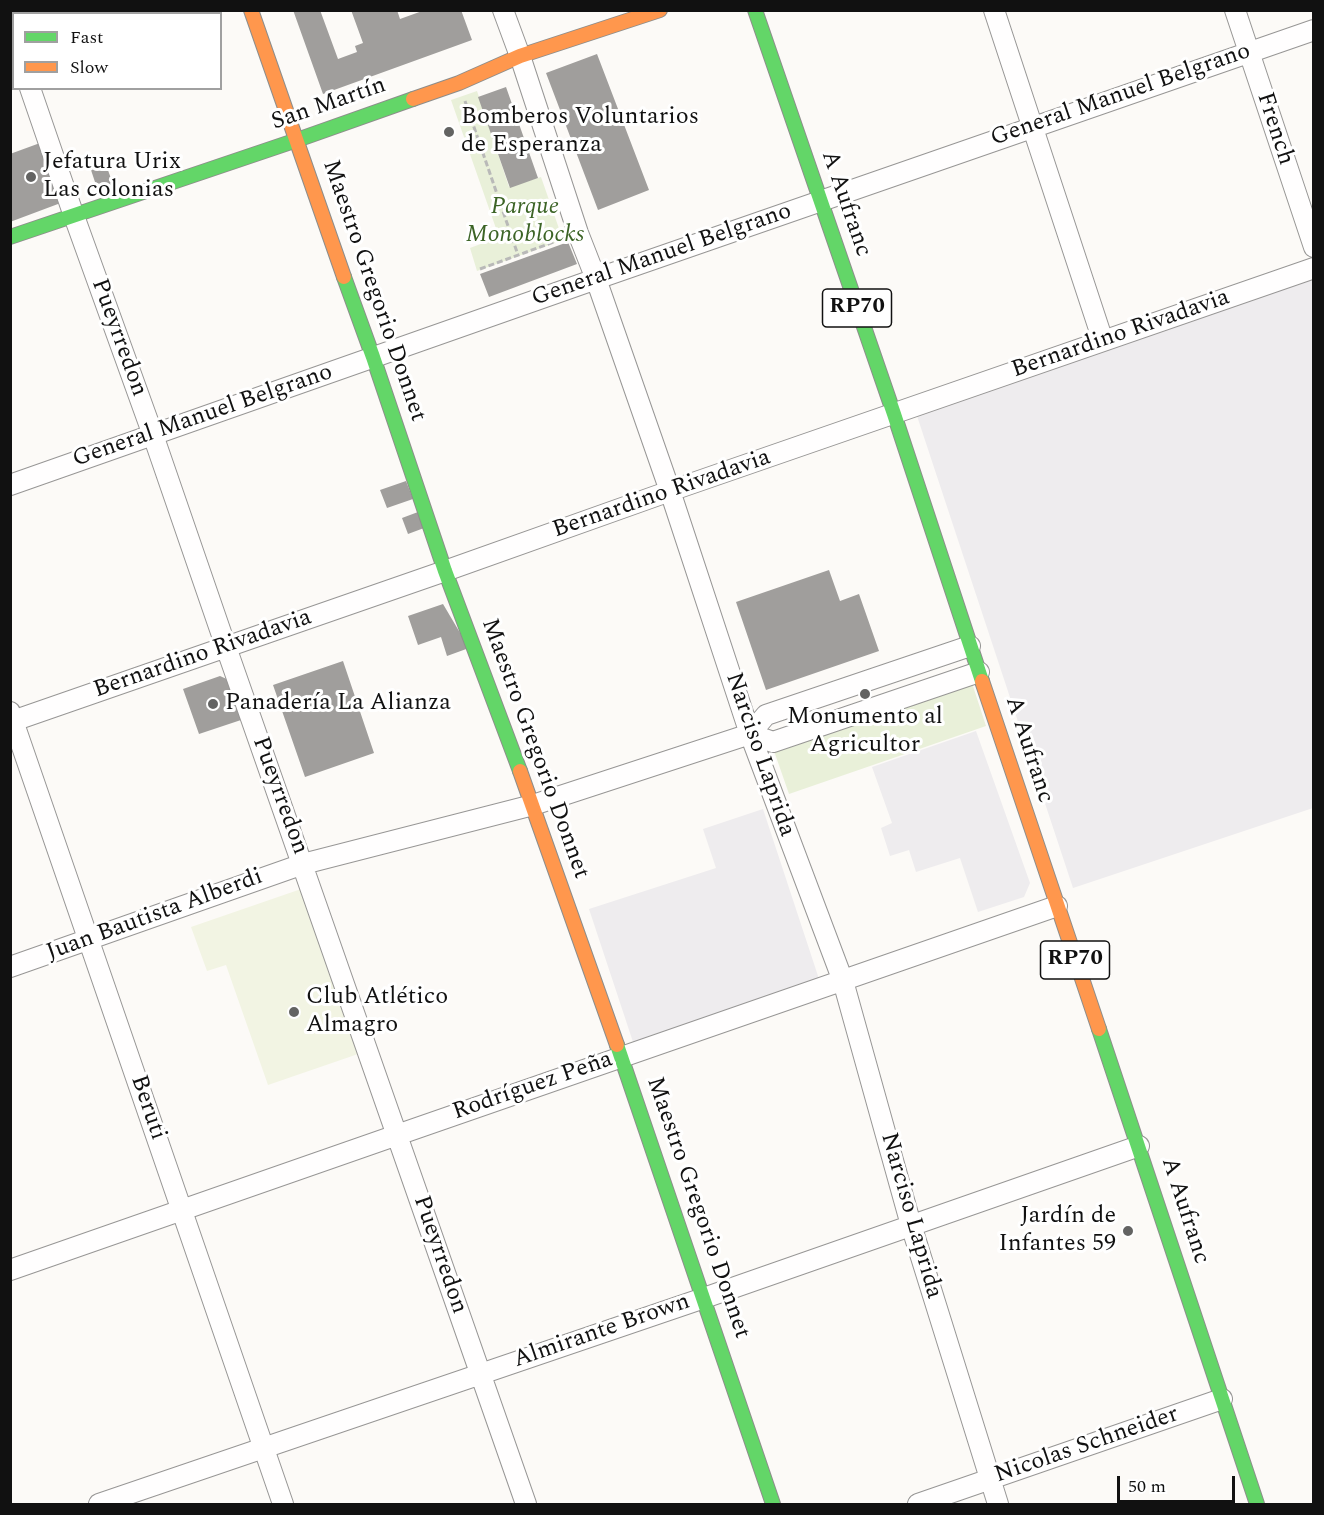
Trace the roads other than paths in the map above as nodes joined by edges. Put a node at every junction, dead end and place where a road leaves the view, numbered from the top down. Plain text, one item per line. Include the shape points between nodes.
1 (251, 10) edge
2 (503, 10) edge
3 (660, 10) edge
4 (755, 10) edge
5 (994, 10) edge
6 (1235, 10) edge
7 (1314, 30) edge
8 (1249, 52) junction
9 (520, 56) junction
10 (31, 90) edge
11 (1032, 127) junction
12 (297, 140) junction
13 (820, 201) junction
14 (74, 216) junction
15 (10, 237) edge
16 (1314, 247) edge
17 (1314, 268) edge
18 (596, 279) junction
19 (1103, 342) junction
20 (374, 357) junction
21 (894, 414) junction
22 (153, 435) junction
23 (10, 485) edge
24 (670, 491) junction
25 (444, 571) junction
26 (970, 646) junction
27 (226, 647) junction
28 (979, 672) junction
29 (11, 718) edge
30 (750, 734) junction
31 (533, 805) junction
32 (303, 864) junction
33 (1057, 906) junction
34 (90, 939) junction
35 (10, 967) edge
36 (843, 981) junction
37 (621, 1057) junction
38 (397, 1135) junction
39 (1139, 1146) junction
40 (182, 1210) junction
41 (911, 1225) junction
42 (10, 1270) edge
43 (704, 1298) junction
44 (480, 1373) junction
45 (1222, 1399) junction
46 (264, 1448) junction
47 (989, 1480) junction
48 (99, 1504) edge
49 (283, 1504) edge
50 (526, 1504) edge
51 (773, 1504) edge
52 (918, 1504) edge
53 (998, 1504) edge
54 (1257, 1504) edge

1 - 12 main road, Maestro Gregorio Donnet
2 - 9 street, Narciso Laprida
3 - 9 main road, San Martín
4 - 13 main road, A Aufranc / RP70
5 - 11 street
6 - 8 street, French
7 - 8 street, General Manuel Belgrano
8 - 11 street, General Manuel Belgrano
8 - 16 street, French
9 - 12 main road, San Martín
9 - 18 street, Narciso Laprida
10 - 14 street, Pueyrredon
11 - 13 street, General Manuel Belgrano
11 - 19 street
12 - 14 main road, San Martín
12 - 20 main road, Maestro Gregorio Donnet
13 - 18 street, General Manuel Belgrano
13 - 21 main road, A Aufranc / RP70
14 - 15 main road, San Martín
14 - 22 street, Pueyrredon
17 - 19 street, Bernardino Rivadavia
18 - 20 street, General Manuel Belgrano
18 - 24 street, Narciso Laprida
19 - 21 street, Bernardino Rivadavia
20 - 22 street, General Manuel Belgrano
20 - 25 main road, Maestro Gregorio Donnet
21 - 24 street, Bernardino Rivadavia
21 - 26 main road, A Aufranc / RP70
22 - 23 street, General Manuel Belgrano
22 - 27 street, Pueyrredon
24 - 25 street, Bernardino Rivadavia
24 - 30 street, Narciso Laprida
25 - 27 street, Bernardino Rivadavia
25 - 31 main road, Maestro Gregorio Donnet
26 - 28 main road, A Aufranc / RP70
26 - 30 street, Juan Bautista Alberdi via 766,715
27 - 29 street, Bernardino Rivadavia
27 - 32 street, Pueyrredon
28 - 30 street via 773,742
28 - 33 main road, A Aufranc / RP70
29 - 34 street, Beruti
30 - 31 street, Juan Bautista Alberdi
30 - 36 street, Narciso Laprida
31 - 32 street, Juan Bautista Alberdi
31 - 37 main road, Maestro Gregorio Donnet
32 - 34 street, Juan Bautista Alberdi
32 - 38 street, Pueyrredon
33 - 36 street, Rodríguez Peña
33 - 39 main road, A Aufranc / RP70
34 - 35 street, Juan Bautista Alberdi
34 - 40 street, Beruti
36 - 37 street, Rodríguez Peña
36 - 41 street, Narciso Laprida
37 - 38 street, Rodríguez Peña
37 - 43 main road, Maestro Gregorio Donnet
38 - 40 street, Rodríguez Peña
38 - 44 street, Pueyrredon
39 - 41 street, Almirante Brown
39 - 45 main road, A Aufranc / RP70
40 - 42 street, Rodríguez Peña
40 - 46 street, Beruti
41 - 43 street, Almirante Brown
41 - 47 street, Narciso Laprida
43 - 44 street, Almirante Brown
43 - 51 main road, Maestro Gregorio Donnet
44 - 46 street, Almirante Brown
44 - 50 street, Pueyrredon
45 - 47 street, Nicolas Schneider
45 - 54 main road, A Aufranc / RP70
46 - 48 street, Almirante Brown
46 - 49 street, Beruti
47 - 52 street, Nicolas Schneider
47 - 53 street, Narciso Laprida

